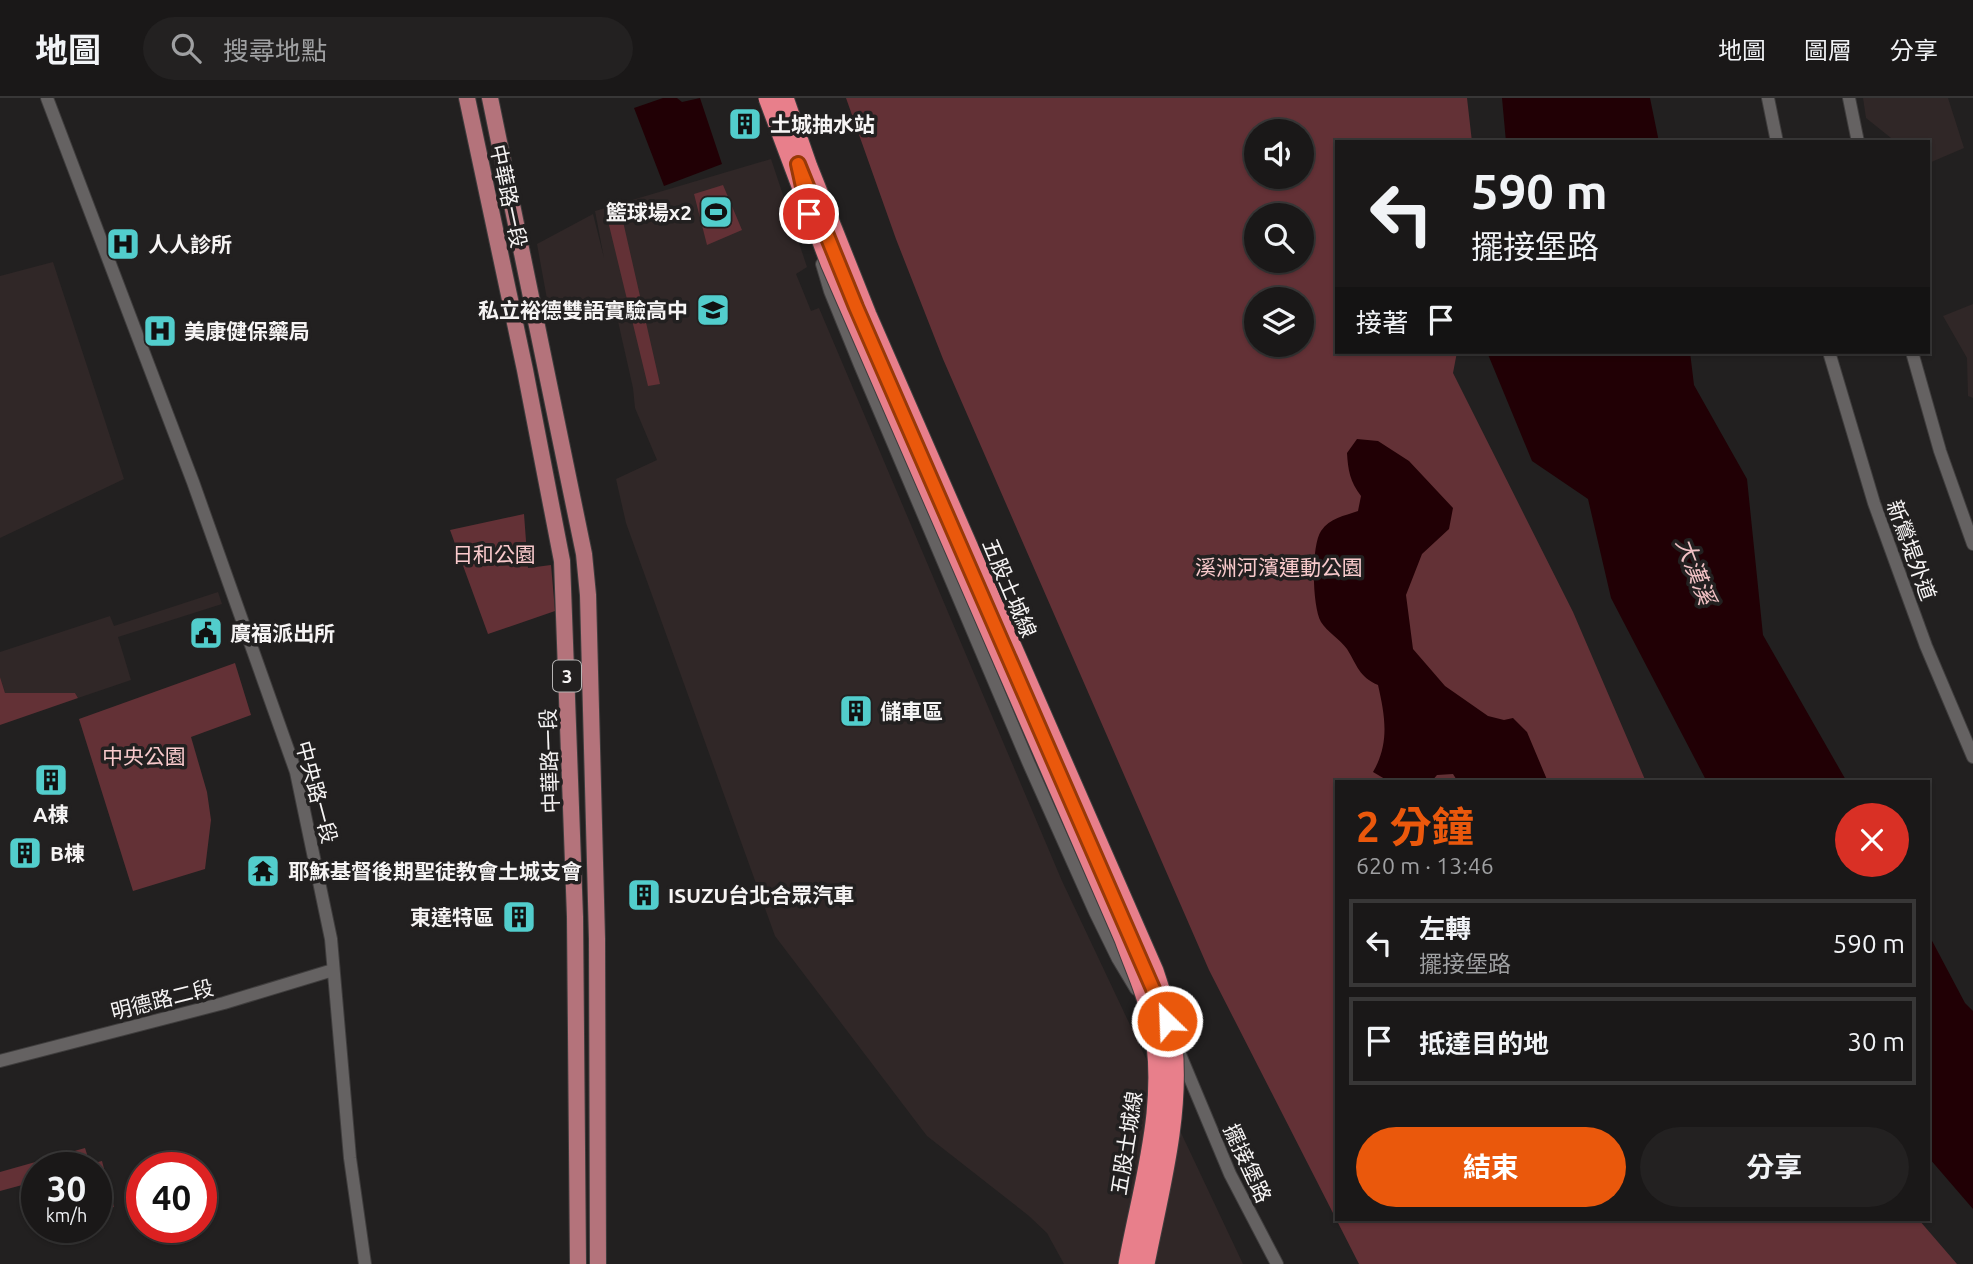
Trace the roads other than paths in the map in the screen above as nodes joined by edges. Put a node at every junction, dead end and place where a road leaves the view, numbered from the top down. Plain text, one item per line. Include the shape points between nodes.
1 (47, 98) edge
2 (467, 98) edge
3 (490, 98) edge
4 (768, 98) edge
5 (775, 98) edge
6 (784, 98) edge
7 (1768, 98) edge
8 (1849, 98) edge
9 (1777, 140) edge
10 (1858, 140) edge
11 (798, 164) junction
12 (1830, 354) edge
13 (1913, 354) edge
14 (947, 518) junction
15 (929, 526) junction
16 (1973, 544) edge
17 (1973, 757) edge
18 (333, 970) junction
19 (0, 1061) edge
20 (1188, 1076) junction
21 (365, 1264) edge
22 (578, 1264) edge
23 (598, 1264) edge
24 (1128, 1264) edge
25 (1145, 1264) edge
26 (1277, 1264) edge

1 - 18 street, 中央路一段 via 193,482 296,772 331,939
2 - 22 main road, 中華路一段 / 3 via 562,561 575,918
3 - 23 main road, 中華路一段 / 3 via 584,554 588,595 597,939
4 - 24 highway, 五股土城線, bridge via 830,263 1124,939 1151,1015 1158,1080 1153,1144
5 - 11 street, 擺接堡路
6 - 25 highway, 五股土城線, bridge via 867,315 1154,971 1165,1006 1173,1056 1170,1139
7 - 9 street
8 - 10 street
11 - 14 street, 擺接堡路
11 - 15 street, 擺接堡路 via 830,291
12 - 17 street, 新鶯堤外道 via 1879,516
13 - 16 street
14 - 15 street
14 - 20 street, 擺接堡路
15 - 20 street, 擺接堡路 via 1095,912
18 - 19 street, 明德路二段 via 211,1007
18 - 21 street, 中央路一段
20 - 26 street, 擺接堡路 via 1230,1174

